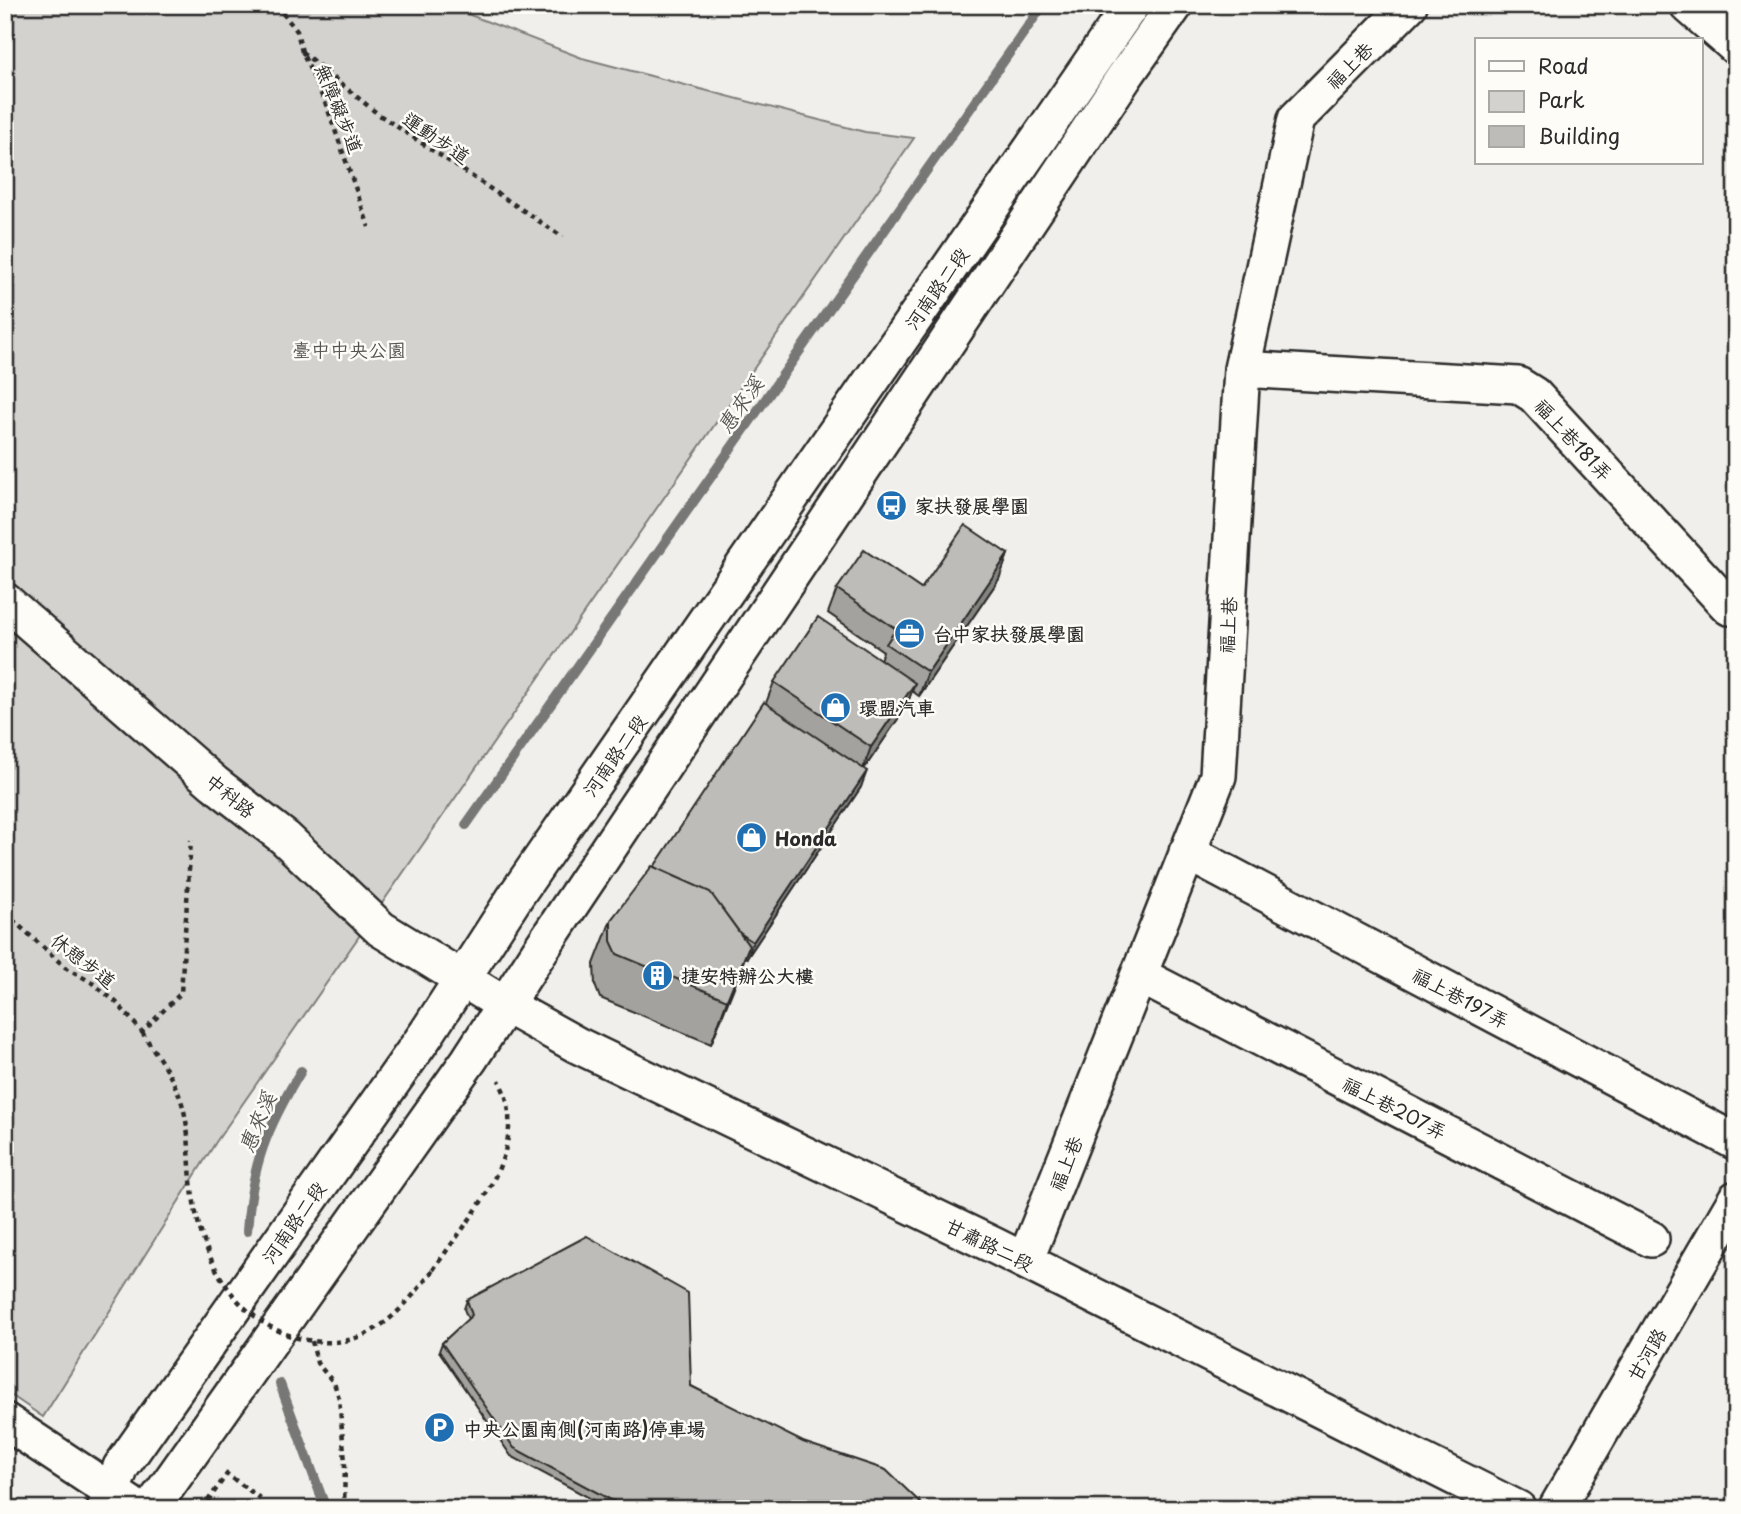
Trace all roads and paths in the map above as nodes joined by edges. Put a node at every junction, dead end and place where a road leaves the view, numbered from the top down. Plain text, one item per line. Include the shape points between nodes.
1 (276, 5) edge
2 (1131, 5) edge
3 (1175, 5) edge
4 (1409, 5) edge
5 (1688, 5) edge
6 (1736, 47) edge
7 (302, 52) junction
8 (369, 227) dead end
9 (563, 237) dead end
10 (1242, 369) junction
11 (5, 601) edge
12 (1729, 607) dead end
13 (191, 840) dead end
14 (1187, 852) junction
15 (5, 913) edge
16 (1139, 975) junction
17 (462, 979) junction
18 (505, 1005) junction
19 (142, 1032) junction
20 (499, 1080) dead end
21 (1736, 1142) edge
22 (1736, 1199) edge
23 (1651, 1239) dead end
24 (1026, 1261) junction
25 (312, 1341) junction
26 (5, 1421) edge
27 (118, 1503) edge
28 (151, 1509) edge
29 (202, 1509) edge
30 (264, 1509) edge
31 (344, 1509) edge
32 (1518, 1509) edge
33 (1556, 1509) edge

1 - 7 path, 無障礙步道 via 297,31
2 - 17 street, 河南路二段
3 - 18 street, 河南路二段
4 - 10 street, 福上巷 via 1296,118
5 - 6 street
7 - 8 path, 無障礙步道 via 327,107
7 - 9 path, 運動步道 via 377,114
10 - 12 street, 福上巷181弄 via 1518,385 1534,395
10 - 14 street, 福上巷 via 1218,776
11 - 17 street, 中科路 via 285,838 381,929
13 - 19 path via 181,993
14 - 16 street, 福上巷
14 - 21 street, 福上巷197弄
15 - 19 path, 休憩步道 via 65,967 116,1002
16 - 23 street, 福上巷207弄
16 - 24 street, 福上巷
17 - 18 street, 甘肅路二段
17 - 27 street, 河南路二段 via 121,1467
18 - 24 street, 甘肅路二段 via 577,1045
18 - 28 street, 河南路二段
19 - 25 path, 休憩步道, bridge via 182,1103 193,1196 216,1270 242,1306 262,1323
20 - 25 path, 休憩步道, bridge via 508,1104 504,1157 495,1179 433,1270 385,1325 357,1337
22 - 33 street, 甘河路
24 - 32 street, 甘肅路二段
25 - 31 path via 317,1363 334,1383 339,1398
26 - 27 street
29 - 30 path via 227,1474 261,1499

